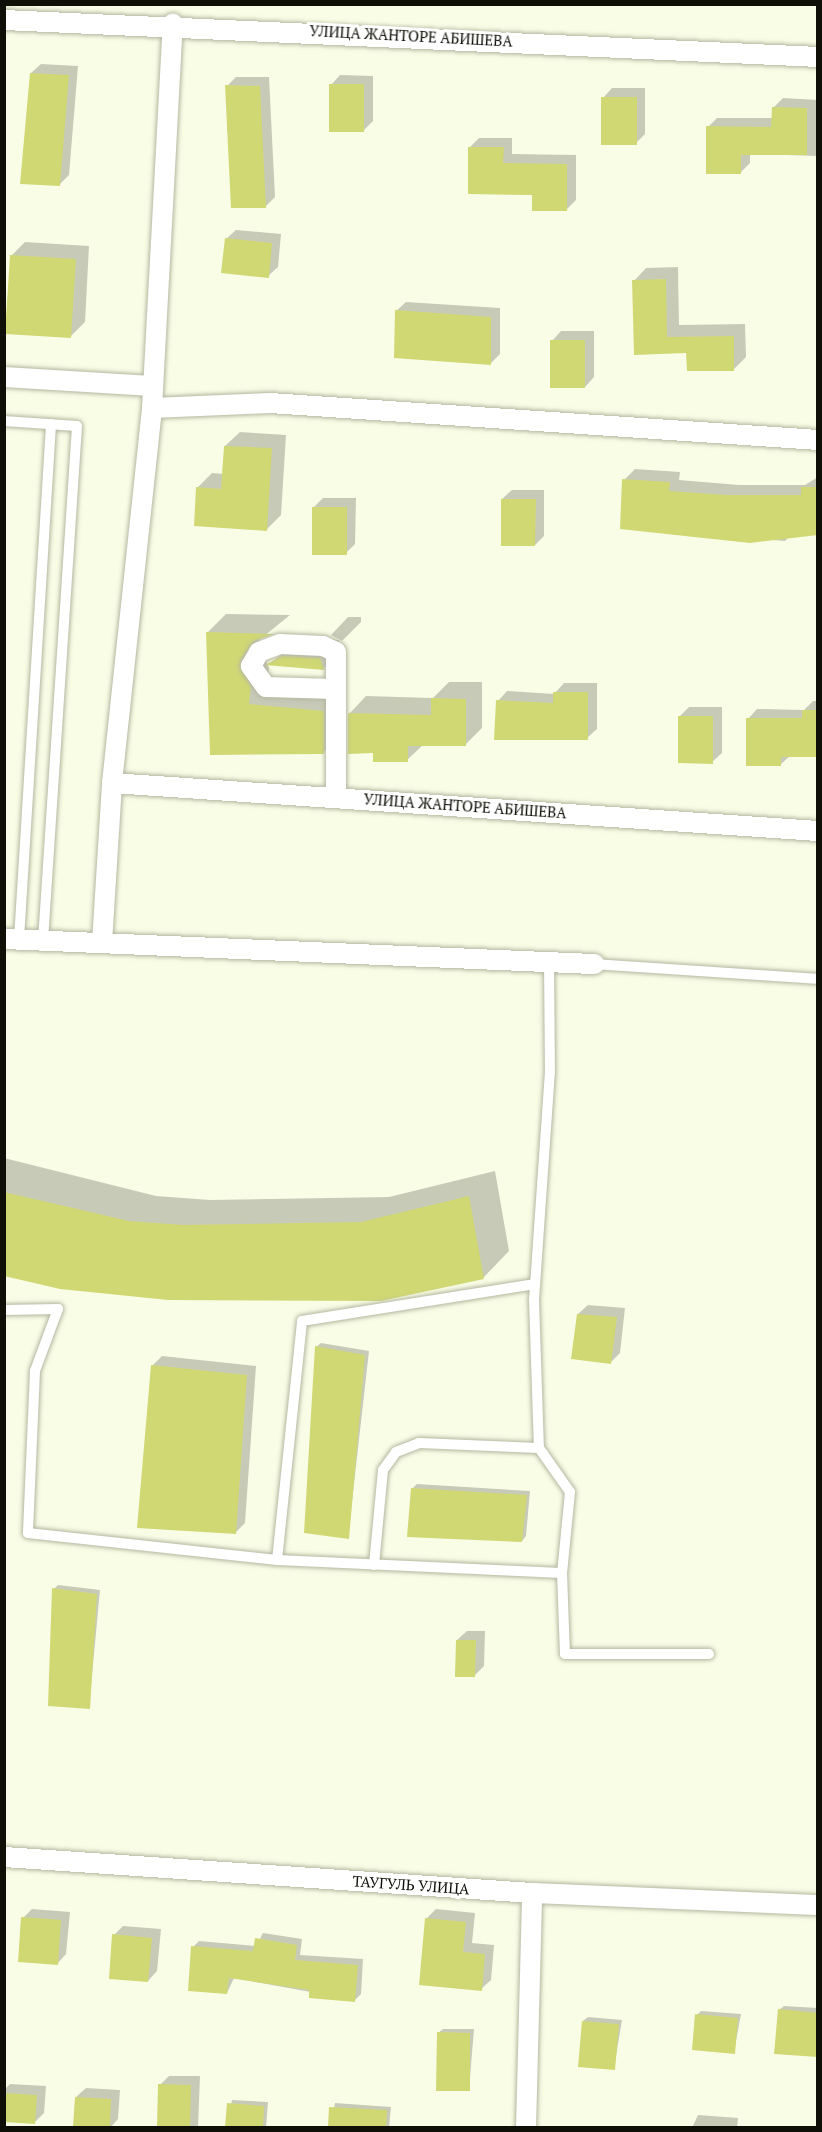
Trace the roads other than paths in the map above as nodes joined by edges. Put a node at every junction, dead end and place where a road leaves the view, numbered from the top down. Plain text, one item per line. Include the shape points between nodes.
1 (4, 20) edge
2 (173, 24) junction
3 (818, 57) edge
4 (4, 377) edge
5 (152, 386) junction
6 (152, 408) junction
7 (4, 421) edge
8 (51, 424) junction
9 (818, 440) edge
10 (335, 689) dead end
11 (112, 783) junction
12 (336, 796) junction
13 (818, 831) edge
14 (12, 939) edge
15 (43, 940) junction
16 (102, 943) junction
17 (549, 961) junction
18 (594, 964) joint
19 (818, 979) edge
20 (535, 1284) junction
21 (4, 1310) edge
22 (539, 1448) junction
23 (277, 1560) junction
24 (374, 1565) junction
25 (562, 1574) junction
26 (709, 1654) dead end
27 (4, 1857) edge
28 (532, 1893) junction
29 (818, 1905) edge
30 (526, 2127) edge

1 - 2 street, УЛИЦА ЖАНТОРЕ АБИШЕВА
2 - 3 street, УЛИЦА ЖАНТОРЕ АБИШЕВА
2 - 5 street
4 - 5 street
5 - 6 street
6 - 9 street via 270,403
6 - 11 street
7 - 8 lane
8 - 14 lane
8 - 15 lane via 77,426
10 - 12 street
11 - 12 street, УЛИЦА ЖАНТОРЕ АБИШЕВА
11 - 16 street
12 - 13 street, УЛИЦА ЖАНТОРЕ АБИШЕВА
14 - 15 street
15 - 16 street
16 - 17 street
17 - 18 street
17 - 20 lane via 550,1071
18 - 19 lane
20 - 22 lane
20 - 23 lane via 302,1321
21 - 23 lane via 58,1309 35,1371 28,1533
22 - 24 lane via 419,1443 396,1452 383,1470
22 - 25 lane via 570,1492
23 - 24 lane
24 - 25 lane
25 - 26 lane via 565,1654
27 - 28 street, ТАУГУЛЬ УЛИЦА
28 - 29 street, ТАУГУЛЬ УЛИЦА
28 - 30 street

